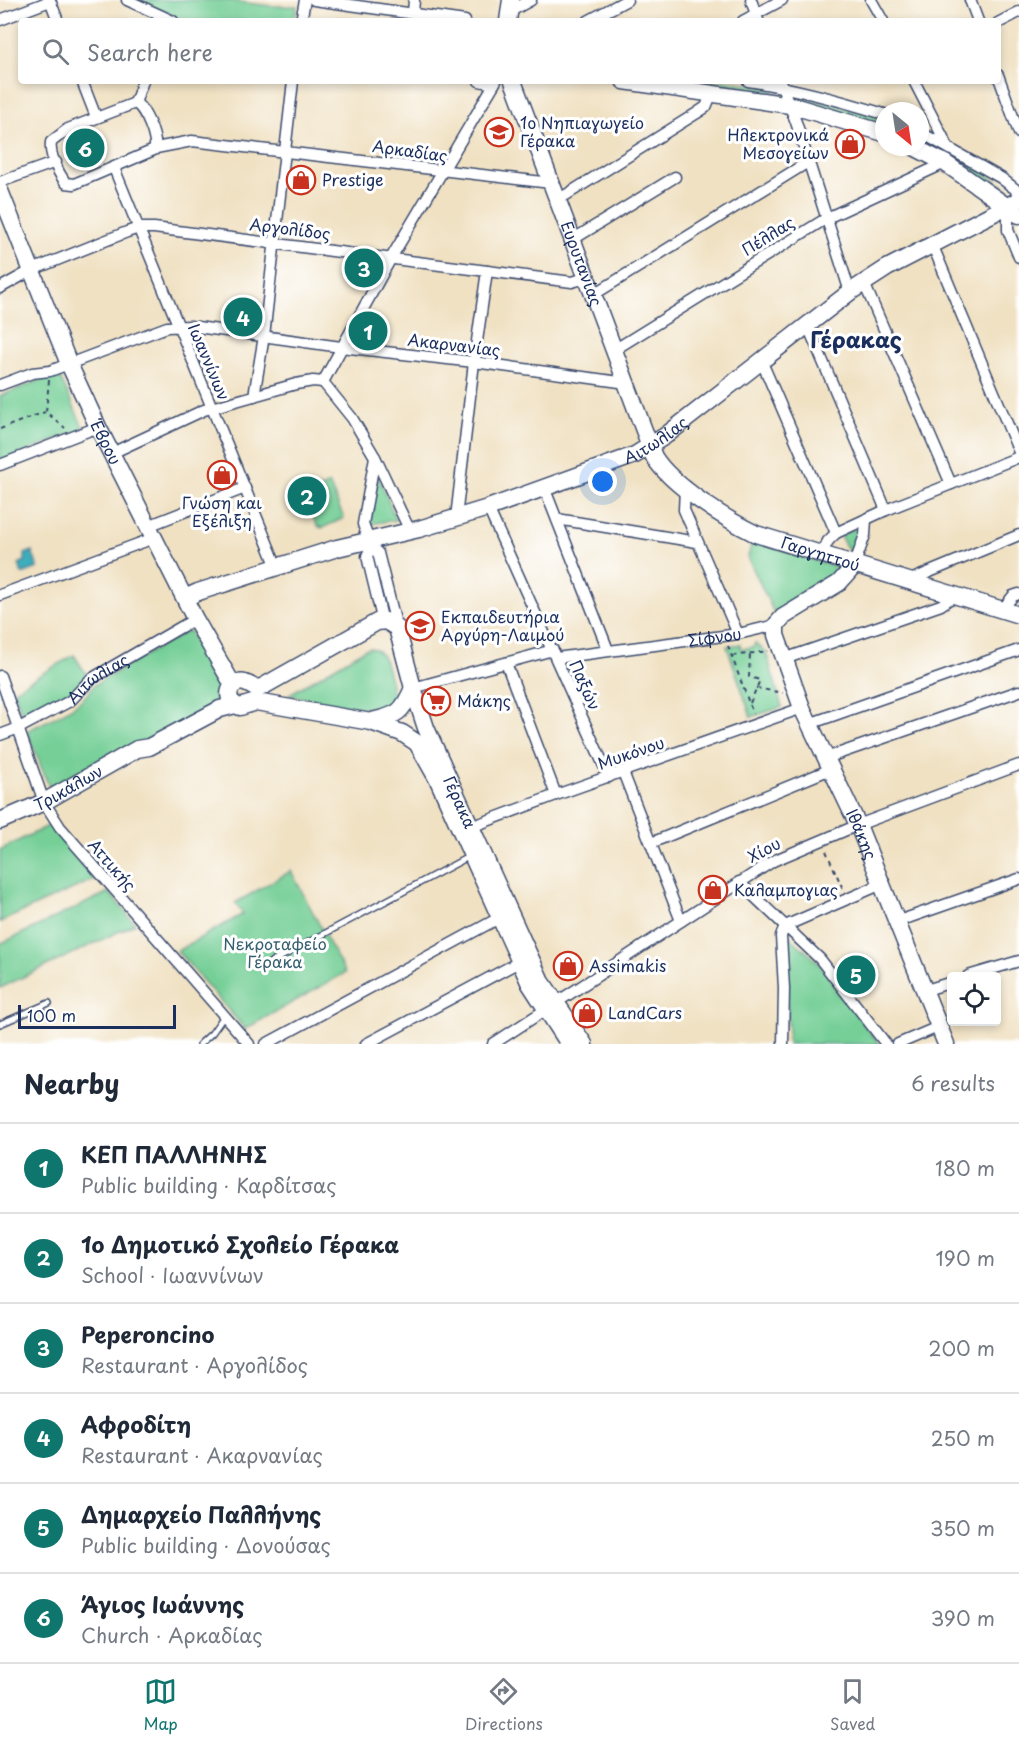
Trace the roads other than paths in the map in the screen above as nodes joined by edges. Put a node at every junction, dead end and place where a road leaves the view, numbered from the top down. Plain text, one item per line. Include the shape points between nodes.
1 (127, 0) edge
2 (305, 0) edge
3 (314, 0) edge
4 (414, 0) edge
5 (531, 0) edge
6 (627, 0) edge
7 (752, 0) edge
8 (782, 0) edge
9 (871, 0) edge
10 (970, 0) edge
11 (50, 1) edge
12 (509, 11) edge
13 (1019, 12) edge
14 (413, 13) junction
15 (57, 18) edge
16 (164, 18) edge
17 (302, 18) edge
18 (446, 18) edge
19 (594, 18) edge
20 (758, 18) edge
21 (881, 18) edge
22 (977, 18) edge
23 (0, 20) edge
24 (1001, 21) edge
25 (1001, 83) edge
26 (83, 84) edge
27 (142, 84) edge
28 (293, 84) edge
29 (494, 84) edge
30 (512, 84) edge
31 (646, 84) edge
32 (781, 84) edge
33 (915, 84) edge
34 (712, 93) junction
35 (135, 103) junction
36 (790, 105) junction
37 (875, 111) edge
38 (96, 117) junction
39 (875, 130) edge
40 (1019, 133) edge
41 (929, 140) edge
42 (156, 148) junction
43 (929, 151) edge
44 (286, 152) junction
45 (947, 155) junction
46 (56, 162) junction
47 (808, 162) junction
48 (114, 168) junction
49 (441, 171) junction
50 (675, 177) dead end
51 (0, 182) edge
52 (551, 183) junction
53 (0, 191) edge
54 (1019, 192) edge
55 (558, 200) junction
56 (1015, 207) edge
57 (827, 218) junction
58 (139, 228) junction
59 (572, 240) junction
60 (275, 242) junction
61 (932, 244) junction
62 (1019, 257) edge
63 (391, 258) junction
64 (32, 270) junction
65 (487, 271) junction
66 (586, 278) junction
67 (857, 287) junction
68 (0, 288) edge
69 (593, 295) junction
70 (807, 324) junction
71 (178, 326) junction
72 (264, 336) junction
73 (341, 347) junction
74 (614, 350) junction
75 (761, 360) junction
76 (474, 362) junction
77 (69, 364) junction
78 (323, 382) junction
79 (627, 383) junction
80 (0, 385) edge
81 (254, 396) junction
82 (213, 407) junction
83 (98, 428) junction
84 (650, 446) junction
85 (1019, 452) edge
86 (112, 453) junction
87 (375, 457) junction
88 (1019, 457) edge
89 (0, 465) edge
90 (951, 484) junction
91 (544, 487) junction
92 (245, 488) junction
93 (685, 488) junction
94 (488, 508) junction
95 (886, 510) junction
96 (456, 518) junction
97 (557, 519) junction
98 (866, 519) junction
99 (410, 531) junction
100 (151, 532) junction
101 (836, 533) junction
102 (1019, 535) edge
103 (697, 542) junction
104 (370, 544) junction
105 (826, 556) junction
106 (854, 566) junction
107 (277, 567) junction
108 (907, 581) junction
109 (1019, 594) edge
110 (0, 595) edge
111 (954, 596) junction
112 (185, 598) junction
113 (1002, 610) junction
114 (1019, 615) edge
115 (195, 619) junction
116 (377, 622) junction
117 (776, 625) junction
118 (397, 628) junction
119 (738, 634) junction
120 (608, 650) junction
121 (1019, 650) edge
122 (555, 654) junction
123 (782, 654) junction
124 (506, 663) junction
125 (0, 676) edge
126 (413, 688) junction
127 (1019, 691) edge
128 (232, 693) junction
129 (255, 695) junction
130 (802, 709) junction
131 (371, 722) junction
132 (19, 728) junction
133 (0, 735) edge
134 (828, 764) junction
135 (1019, 765) edge
136 (623, 772) junction
137 (609, 777) junction
138 (556, 795) junction
139 (44, 802) junction
140 (0, 821) edge
141 (858, 825) junction
142 (471, 827) junction
143 (651, 843) junction
144 (477, 853) junction
145 (1019, 879) edge
146 (739, 882) junction
147 (882, 884) junction
148 (499, 918) junction
149 (681, 921) junction
150 (896, 922) junction
151 (785, 926) junction
152 (1019, 961) edge
153 (519, 962) junction
154 (264, 966) dead end
155 (982, 972) edge
156 (947, 983) edge
157 (923, 991) junction
158 (49, 1003) dead end
159 (552, 1007) junction
160 (224, 1016) junction
161 (0, 1024) edge
162 (938, 1027) junction
163 (200, 1044) edge
164 (249, 1044) edge
165 (266, 1044) edge
166 (366, 1044) edge
167 (493, 1044) edge
168 (569, 1044) edge
169 (584, 1044) edge
170 (783, 1044) edge
171 (886, 1044) edge
172 (898, 1044) edge
173 (946, 1044) edge

1 - 16 street
2 - 17 street
3 - 14 street
4 - 14 street
5 - 12 street
6 - 19 street
7 - 20 street
8 - 20 street
9 - 21 street
10 - 22 street
11 - 15 street
11 - 23 street
13 - 24 street
14 - 18 street
25 - 40 street
26 - 38 street
27 - 35 street
28 - 44 street
29 - 49 street
30 - 52 street, Ευρυτανίας
31 - 34 street
32 - 36 street
32 - 37 street
33 - 45 street
34 - 36 street
34 - 55 street via 706,107
35 - 38 street
35 - 42 street via 143,109
36 - 39 street
36 - 47 street
38 - 46 street via 56,137 50,145
41 - 45 street
42 - 44 street, Αρκαδίας via 192,141
42 - 48 street, Αρκαδίας
43 - 45 street
44 - 49 street, Αρκαδίας
44 - 60 street
45 - 54 street via 1001,178
45 - 56 street
45 - 57 street, Πέλλας
46 - 48 street, Αρκαδίας via 63,179 70,184
46 - 51 street
47 - 57 street
47 - 69 street
48 - 58 street, Ιωαννίνων
49 - 52 street, Αρκαδίας
49 - 63 street
50 - 59 street
52 - 55 street, Ευρυτανίας
53 - 64 street, Έβρου
55 - 59 street, Ευρυτανίας
56 - 61 street, Αιτωλίας
56 - 62 street via 1008,230
57 - 67 street
57 - 74 street, Πέλλας
58 - 60 street, Αργολίδος
58 - 64 street, Αργολίδος
58 - 71 street, Ιωαννίνων
59 - 66 street, Ευρυτανίας
60 - 63 street, Αργολίδος
60 - 72 street
61 - 67 street, Αιτωλίας
61 - 85 street
63 - 65 street, Αργολίδος
63 - 73 street
64 - 68 street, Αργολίδος
64 - 77 street, Έβρου
65 - 66 street, Αργολίδος via 572,282
65 - 76 street
66 - 69 street, Ευρυτανίας
67 - 70 street, Αιτωλίας
67 - 90 street
69 - 74 street, Ευρυτανίας
70 - 75 street, Αιτωλίας
70 - 95 street
71 - 72 street, Ακαρνανίας
71 - 77 street, Ακαρνανίας
71 - 82 street, Ιωαννίνων
72 - 73 street, Ακαρνανίας
72 - 81 street
73 - 76 street, Ακαρνανίας
73 - 78 street
74 - 79 street, Ευρυτανίας
75 - 84 street, Αιτωλίας
75 - 101 street
76 - 79 street, Ακαρνανίας
76 - 96 street
77 - 80 street, Ακαρνανίας
77 - 83 street, Έβρου
78 - 81 street
78 - 87 street via 352,418
79 - 84 street, Ευρυτανίας
81 - 82 street
82 - 86 street
82 - 92 street, Ιωαννίνων
83 - 86 street, Έβρου
83 - 89 street
84 - 91 street, Αιτωλίας
84 - 93 street, Γαργηττού via 659,466
86 - 100 street, Έβρου
87 - 99 street
87 - 104 street via 363,524
88 - 90 street
90 - 95 street
91 - 94 street, Αιτωλίας
91 - 97 street
92 - 100 street
92 - 107 street, Ιωαννίνων
93 - 103 street via 684,510
93 - 105 street, Γαργηττού via 756,534
94 - 96 street, Αιτωλίας
94 - 122 street, Παξών
95 - 98 street
96 - 99 street, Αιτωλίας
97 - 103 street
97 - 120 street
98 - 101 street
98 - 106 street
99 - 104 street, Αιτωλίας
100 - 110 street
100 - 112 street, Έβρου
101 - 105 street via 824,549
102 - 108 street
103 - 119 street
104 - 107 street, Αιτωλίας
104 - 116 street via 367,556 380,609
104 - 118 street, Γέρακα via 378,553
105 - 106 street, Γαργηττού
106 - 108 street, Γαργηττού
106 - 117 street, Σίφνου via 839,583
107 - 112 street, Αιτωλίας
108 - 111 street, Γαργηττού
109 - 113 street
111 - 113 street, Γαργηττού
111 - 123 street via 941,604
112 - 115 street, Έβρου
113 - 114 street, Γαργηττού
115 - 128 street, Έβρου
115 - 132 street, Αιτωλίας via 90,679 70,701
116 - 118 street via 386,621
116 - 129 street via 269,683
117 - 119 street, Σίφνου
117 - 123 street, Ιθάκης
118 - 126 street, Γέρακα
119 - 120 street, Σίφνου
120 - 122 street, Σίφνου
121 - 130 street, Μυκόνου
122 - 124 street, Σίφνου
122 - 137 street, Παξών
123 - 130 street, Ιθάκης
124 - 126 street, Σίφνου
124 - 138 street
125 - 132 street, Αττικής
126 - 131 street via 395,716
126 - 142 street, Γέρακα via 426,728
127 - 134 street
128 - 129 street via 245,706
128 - 129 street, Γέρακα via 238,682 245,682
128 - 139 street, Τρικάλων
129 - 131 street, Γέρακα
130 - 134 street, Ιθάκης
130 - 136 street, Μυκόνου
131 - 144 street, Γέρακα via 417,743
132 - 133 street, Αιτωλίας
132 - 139 street, Αττικής
134 - 141 street, Ιθάκης
134 - 143 street
135 - 141 street, Χίου
136 - 137 street, Μυκόνου
136 - 143 street
137 - 138 street, Μυκόνου
138 - 142 street, Μυκόνου
139 - 140 street, Τρικάλων
139 - 160 street, Αττικής via 60,827
141 - 146 street, Χίου via 773,861
141 - 147 street, Ιθάκης
142 - 144 street, Γέρακα
143 - 149 street
144 - 148 street, Γέρακα
144 - 154 lane
144 - 159 street, Γέρακα
145 - 150 street
146 - 149 street, Χίου
146 - 151 street
147 - 150 street, Ιθάκης
147 - 151 street
148 - 153 street, Γέρακα
148 - 165 street
149 - 159 street, Χίου
150 - 157 street, Ιθάκης
151 - 170 street via 781,936
151 - 171 street via 820,959
152 - 155 street
153 - 159 street, Γέρακα via 530,984
153 - 166 street
156 - 157 street
157 - 162 street, Ιθάκης
158 - 161 lane
159 - 167 street, Χίου
159 - 168 street, Γέρακα
159 - 169 street, Γέρακα
160 - 163 lane
160 - 164 street, Αττικής
162 - 172 street
162 - 173 street, Ιθάκης

